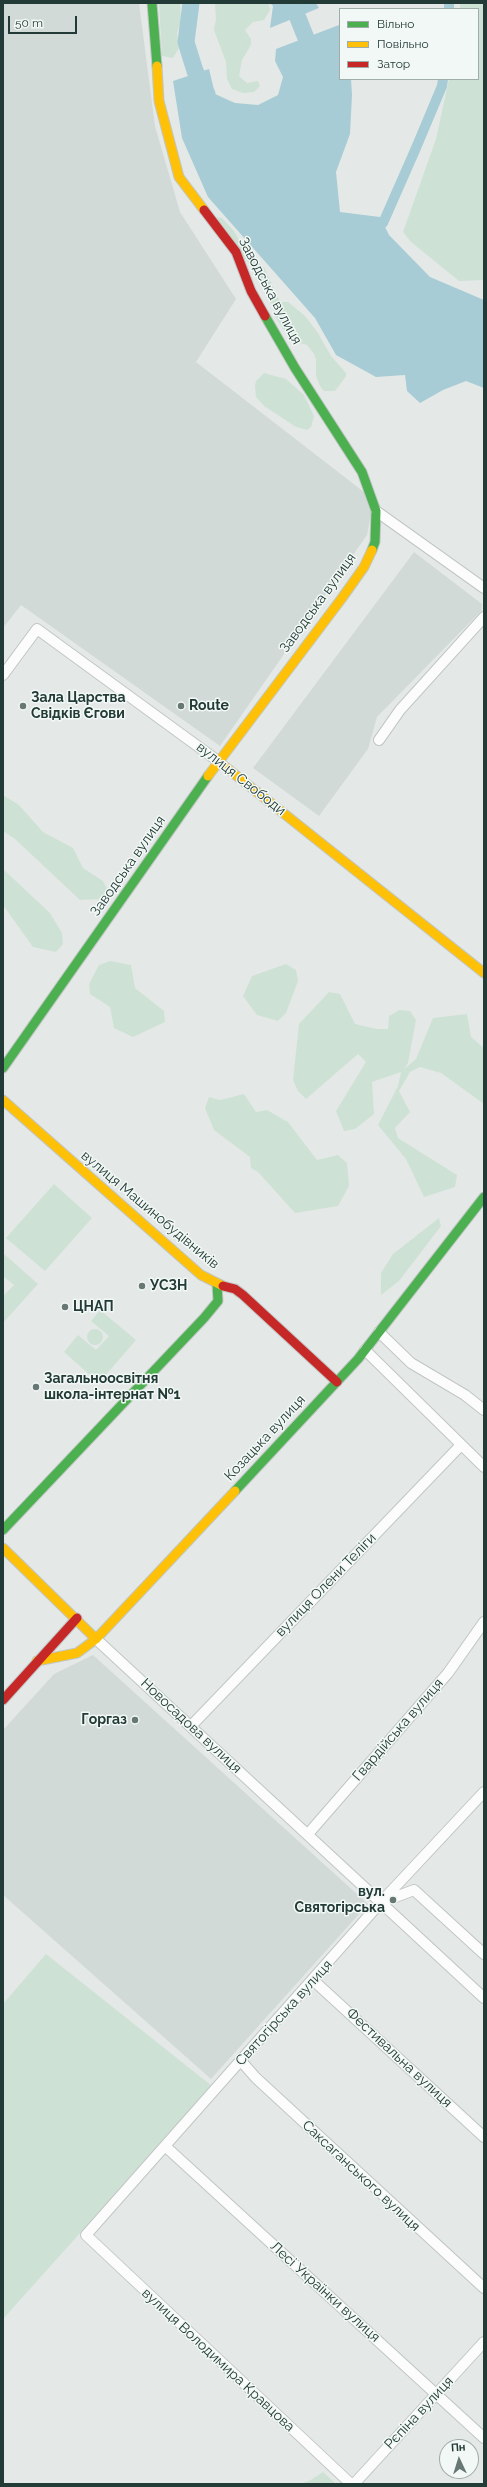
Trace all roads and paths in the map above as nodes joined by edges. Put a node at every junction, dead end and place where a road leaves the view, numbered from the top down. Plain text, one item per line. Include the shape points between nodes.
1 (152, 3) edge
2 (376, 511) junction
3 (484, 588) edge
4 (484, 617) edge
5 (3, 675) edge
6 (379, 740) dead end
7 (218, 761) junction
8 (484, 973) edge
9 (3, 1068) edge
10 (3, 1100) edge
11 (484, 1197) edge
12 (217, 1284) junction
13 (379, 1332) junction
14 (364, 1350) junction
15 (337, 1382) junction
16 (484, 1410) edge
17 (461, 1445) junction
18 (484, 1467) edge
19 (3, 1530) edge
20 (3, 1548) edge
21 (77, 1618) junction
22 (484, 1622) edge
23 (96, 1638) junction
24 (37, 1661) junction
25 (3, 1700) edge
26 (190, 1726) junction
27 (484, 1792) edge
28 (480, 1804) edge
29 (308, 1834) junction
30 (381, 1902) junction
31 (484, 1954) edge
32 (314, 1980) junction
33 (484, 1998) edge
34 (241, 2061) junction
35 (484, 2137) edge
36 (165, 2146) junction
37 (86, 2236) joint
38 (484, 2288) edge
39 (484, 2342) edge
40 (436, 2394) junction
41 (484, 2438) edge
42 (353, 2484) edge

1 - 2 street, Заводська вулиця via 159,101 179,177 236,252 251,291 280,342 362,472
2 - 3 street
2 - 7 street, Заводська вулиця via 375,542 364,567
4 - 6 street via 400,710
5 - 7 street, вулиця Свободи via 37,629
7 - 8 street, вулиця Свободи
7 - 9 street, Заводська вулиця
10 - 12 street, вулиця Машинобудівників via 200,1275
11 - 13 street, Козацька вулиця
12 - 15 street, вулиця Машинобудівників via 235,1289 243,1295
12 - 19 street via 218,1301 204,1318
13 - 14 street, Козацька вулиця
13 - 16 street via 411,1362 465,1395
14 - 15 street, Козацька вулиця
14 - 17 street
15 - 23 street, Козацька вулиця
17 - 18 street
17 - 26 street, вулиця Олени Теліги
20 - 21 street, Новосадова вулиця
21 - 23 street, Новосадова вулиця
21 - 24 street
22 - 29 street, Гвардійська вулиця via 448,1673
23 - 24 street, Козацька вулиця via 77,1653
23 - 26 street, Новосадова вулиця
24 - 25 street
26 - 29 street, Новосадова вулиця
27 - 28 street, Святогірська вулиця
28 - 30 street, Святогірська вулиця
29 - 30 street, Новосадова вулиця
30 - 31 street via 414,1890
30 - 32 street, Святогірська вулиця
30 - 33 street, Новосадова вулиця
32 - 34 street, Святогірська вулиця
32 - 35 street, Фестивальна вулиця
34 - 36 street, Святогірська вулиця
34 - 38 street, Саксаганського вулиця via 256,2078
36 - 37 street, Святогірська вулиця
36 - 40 street, Лесі Українки вулиця
37 - 42 street, вулиця Володимира Кравцова
39 - 40 street, Рєпіна вулиця
40 - 41 street, Лесі Українки вулиця
40 - 42 street, Рєпіна вулиця

